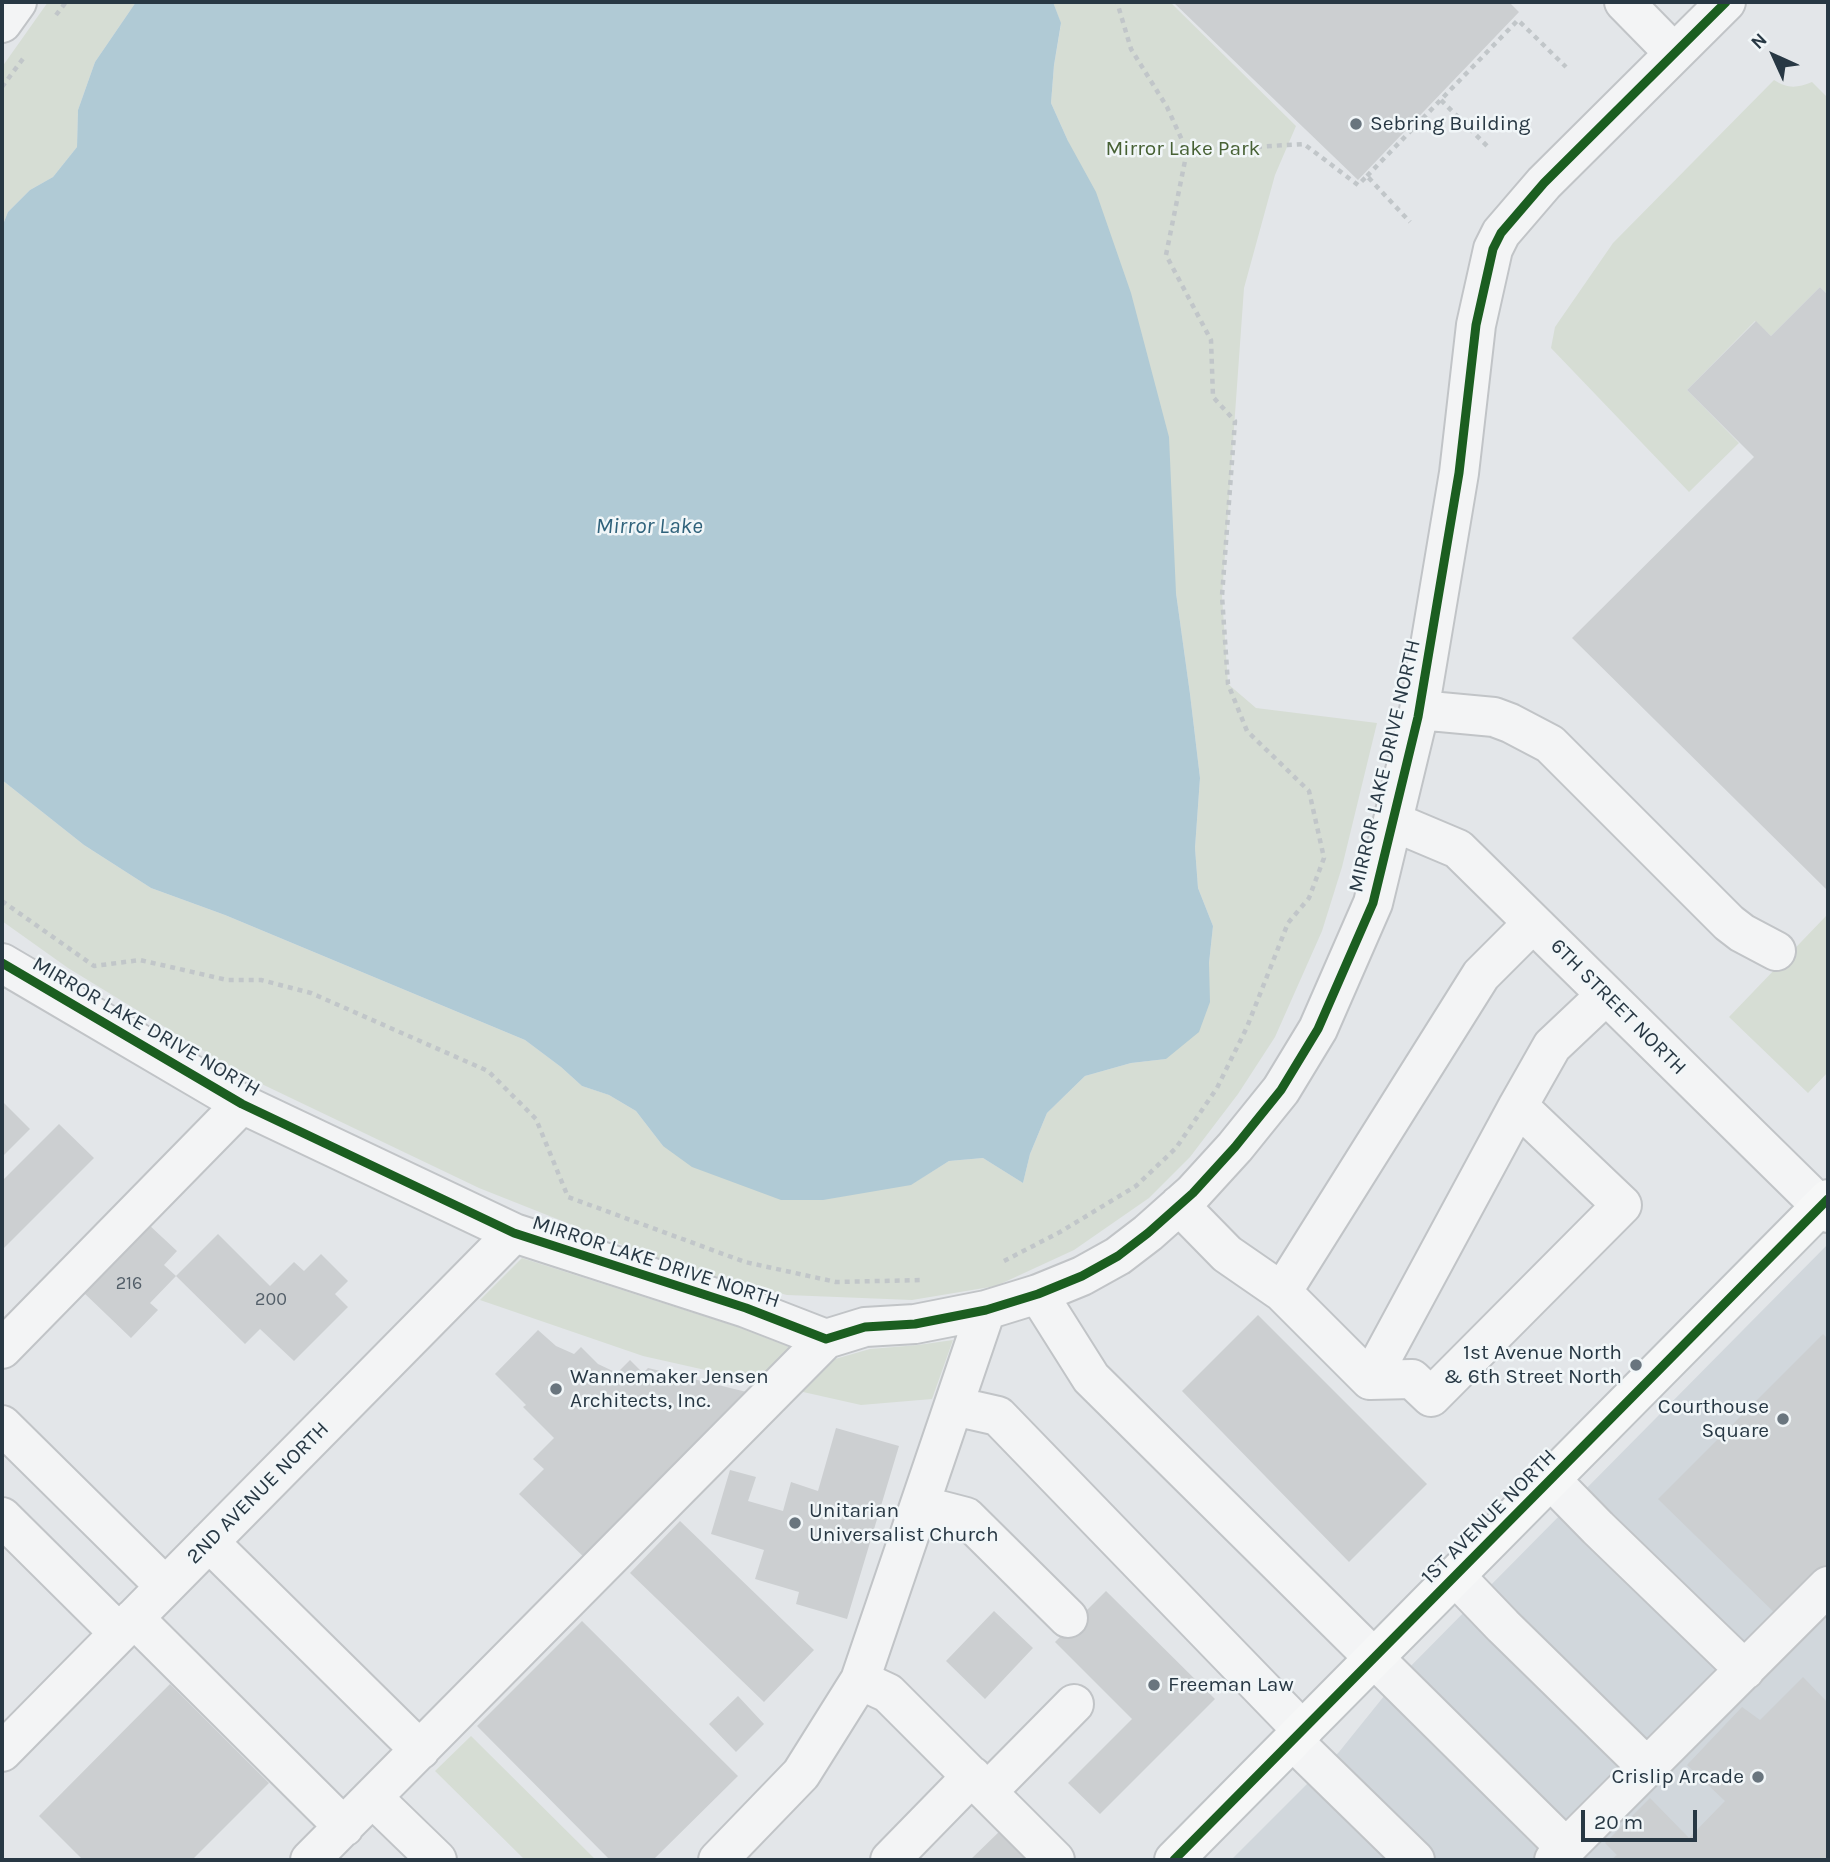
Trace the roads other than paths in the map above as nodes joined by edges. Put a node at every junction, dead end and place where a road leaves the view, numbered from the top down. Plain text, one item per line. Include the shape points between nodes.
1 (17, 2) edge
2 (1623, 2) edge
3 (1726, 2) edge
4 (2, 23) edge
5 (1674, 52) junction
6 (1419, 710) junction
7 (1394, 822) junction
8 (1533, 923) junction
9 (1776, 951) dead end
10 (2, 963) edge
11 (1606, 995) junction
12 (242, 1104) junction
13 (1518, 1106) junction
14 (1179, 1205) junction
15 (1826, 1206) edge
16 (514, 1233) junction
17 (1282, 1292) junction
18 (1038, 1294) junction
19 (986, 1310) junction
20 (826, 1339) junction
21 (2, 1349) edge
22 (1370, 1380) junction
23 (954, 1406) junction
24 (2, 1425) edge
25 (1551, 1480) junction
26 (920, 1505) junction
27 (2, 1517) edge
28 (209, 1542) junction
29 (1455, 1576) junction
30 (165, 1586) junction
31 (1828, 1586) edge
32 (1068, 1618) dead end
33 (127, 1626) junction
34 (1375, 1658) junction
35 (1745, 1670) junction
36 (860, 1680) junction
37 (1074, 1704) dead end
38 (1298, 1736) junction
39 (419, 1750) junction
40 (2, 1752) edge
41 (1647, 1767) junction
42 (980, 1784) junction
43 (373, 1798) junction
44 (344, 1827) junction
45 (1560, 1854) edge
46 (1185, 1857) edge
47 (310, 1860) edge
48 (437, 1860) edge
49 (718, 1860) edge
50 (890, 1860) edge
51 (1055, 1860) edge
52 (1415, 1860) edge

1 - 4 street
2 - 5 street
3 - 5 street, MIRROR LAKE DRIVE NORTH
5 - 6 street, MIRROR LAKE DRIVE NORTH via 1544,183 1500,233 1493,249 1476,325 1458,473
6 - 7 street, MIRROR LAKE DRIVE NORTH
6 - 9 street via 1494,717 1550,744 1729,923
7 - 8 street, 6TH STREET NORTH via 1458,849
7 - 14 street, MIRROR LAKE DRIVE NORTH via 1373,903 1318,1029 1281,1090
8 - 11 street, 6TH STREET NORTH
8 - 17 street via 1481,975
10 - 12 street, MIRROR LAKE DRIVE NORTH
11 - 13 street via 1552,1046
11 - 15 street, 6TH STREET NORTH
12 - 16 street, MIRROR LAKE DRIVE NORTH
12 - 21 street
13 - 22 street
13 - 22 street via 1622,1205 1430,1397 1412,1379
14 - 17 street via 1227,1254
14 - 18 street, MIRROR LAKE DRIVE NORTH via 1118,1256
15 - 25 main road, 1ST AVENUE NORTH
16 - 20 street, MIRROR LAKE DRIVE NORTH via 746,1308
16 - 28 street, 2ND AVENUE NORTH
17 - 22 street
18 - 19 street, MIRROR LAKE DRIVE NORTH
18 - 34 street via 1091,1378
19 - 20 street, MIRROR LAKE DRIVE NORTH via 864,1328
19 - 23 street
20 - 39 street
23 - 26 street
23 - 38 street via 998,1416
24 - 30 street
25 - 29 main road, 1ST AVENUE NORTH
25 - 35 street
26 - 32 street via 966,1517
26 - 36 street
27 - 33 street
28 - 30 street, 2ND AVENUE NORTH
28 - 39 street
29 - 34 main road, 1ST AVENUE NORTH
29 - 41 street
30 - 33 street, 2ND AVENUE NORTH
31 - 35 street
33 - 40 street, 2ND AVENUE NORTH
33 - 44 street
34 - 38 main road, 1ST AVENUE NORTH
34 - 45 street
35 - 41 street
36 - 42 street via 888,1693
36 - 49 street via 801,1774
37 - 42 street
38 - 46 main road, 1ST AVENUE NORTH
38 - 52 street
39 - 43 street
41 - 45 street
42 - 50 street
42 - 51 street
43 - 44 street
43 - 48 street
44 - 47 street

